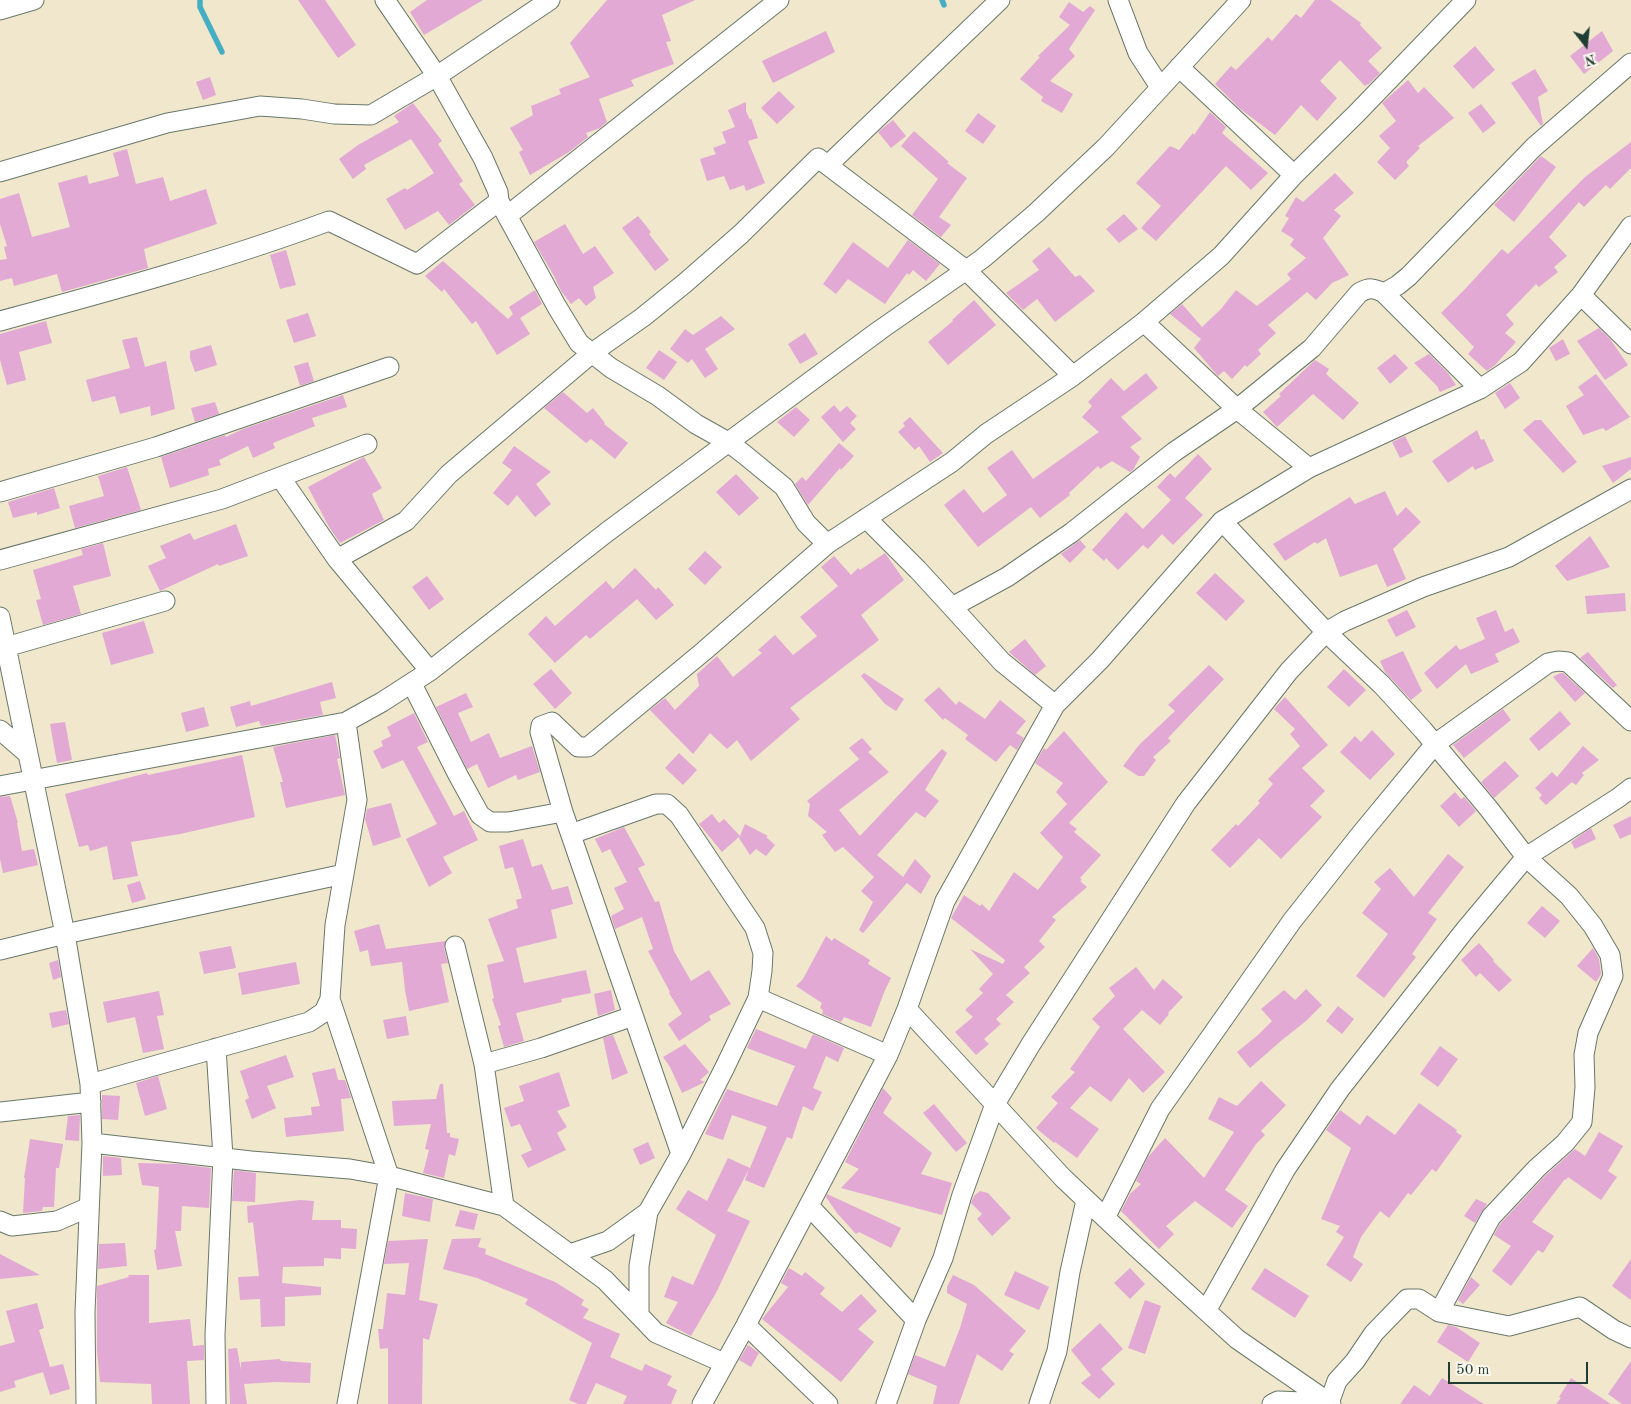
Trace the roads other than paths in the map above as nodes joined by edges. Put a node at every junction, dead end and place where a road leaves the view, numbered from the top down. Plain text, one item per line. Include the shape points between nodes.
1 (34, 0) edge
2 (385, 0) edge
3 (550, 0) edge
4 (779, 0) edge
5 (1000, 0) edge
6 (1118, 0) edge
7 (1241, 0) edge
8 (1466, 0) edge
9 (0, 10) edge
10 (1631, 63) edge
11 (1179, 67) junction
12 (437, 76) junction
13 (1160, 87) junction
14 (828, 165) junction
15 (0, 172) edge
16 (1294, 175) junction
17 (503, 209) junction
18 (1631, 226) edge
19 (966, 270) junction
20 (1384, 293) junction
21 (1580, 295) junction
22 (0, 321) edge
23 (1144, 322) junction
24 (1631, 344) edge
25 (592, 353) junction
26 (390, 367) dead end
27 (1073, 376) junction
28 (1480, 389) junction
29 (1238, 409) junction
30 (728, 442) junction
31 (367, 444) dead end
32 (1309, 468) junction
33 (280, 477) junction
34 (1631, 489) edge
35 (0, 492) edge
36 (866, 518) junction
37 (1222, 520) junction
38 (827, 544) junction
39 (337, 559) junction
40 (0, 560) edge
41 (165, 602) dead end
42 (952, 607) junction
43 (0, 617) edge
44 (1326, 632) junction
45 (6, 648) junction
46 (430, 671) junction
47 (412, 684) junction
48 (1055, 705) junction
49 (1631, 721) edge
50 (346, 722) junction
51 (0, 730) edge
52 (1435, 744) junction
53 (28, 754) junction
54 (33, 780) junction
55 (0, 786) edge
56 (1631, 788) edge
57 (563, 812) junction
58 (571, 834) junction
59 (1526, 857) junction
60 (344, 874) junction
61 (65, 934) junction
62 (456, 946) dead end
63 (0, 950) edge
64 (758, 998) junction
65 (330, 999) junction
66 (907, 1009) junction
67 (633, 1016) junction
68 (216, 1048) junction
69 (888, 1054) junction
70 (484, 1064) junction
71 (91, 1093) junction
72 (995, 1104) junction
73 (0, 1112) edge
74 (92, 1143) junction
75 (682, 1154) junction
76 (224, 1157) junction
77 (389, 1176) junction
78 (1086, 1200) junction
79 (504, 1206) junction
80 (809, 1206) junction
81 (89, 1207) junction
82 (648, 1212) junction
83 (1106, 1218) junction
84 (0, 1221) edge
85 (570, 1254) junction
86 (1206, 1311) junction
87 (1439, 1312) junction
88 (639, 1314) junction
89 (916, 1320) junction
90 (746, 1325) junction
91 (1631, 1338) edge
92 (724, 1363) junction
93 (86, 1404) edge
94 (216, 1404) edge
95 (347, 1404) edge
96 (702, 1404) edge
97 (828, 1404) edge
98 (886, 1404) edge
99 (1039, 1404) edge
100 (1272, 1404) edge
101 (1330, 1404) edge

1 - 9 street
2 - 12 street
3 - 12 street
4 - 17 street
5 - 14 street
6 - 13 street via 1138,53
7 - 11 street
8 - 16 street
10 - 20 street via 1534,147 1409,276
11 - 13 street
11 - 16 street
12 - 15 street via 371,116 260,106 167,123
12 - 17 street via 483,158
13 - 19 street via 1106,147 1036,214
14 - 19 street
14 - 25 street via 818,158 685,284
16 - 23 street via 1220,256
17 - 22 street via 417,264 329,221 145,281
17 - 25 street via 556,307 579,343
18 - 21 street
19 - 27 street
19 - 30 street
20 - 28 street
20 - 29 street via 1366,288 1359,293 1312,348
21 - 24 street
21 - 28 street via 1521,362
23 - 27 street
23 - 29 street
25 - 30 street
25 - 39 street via 449,474 406,521
26 - 35 street via 156,447
27 - 36 street
28 - 32 street
29 - 32 street
29 - 42 street via 1174,452 1072,533 1007,577
30 - 38 street via 784,488 806,523
30 - 46 street via 606,532
31 - 33 street
32 - 37 street
33 - 39 street
33 - 40 street via 222,500
34 - 44 street via 1509,557 1423,587
36 - 38 street
36 - 42 street
37 - 44 street
37 - 48 street via 1100,660
38 - 57 street via 588,747 578,747 552,722 541,726
39 - 46 street
41 - 45 street
42 - 48 street via 1002,662
43 - 45 street
44 - 52 street via 1382,685
44 - 72 street via 1289,671 1186,803
45 - 53 street
46 - 47 street
47 - 50 street
47 - 57 street via 480,815 490,822 508,822
48 - 66 street via 944,901
49 - 52 street via 1568,662 1558,661 1548,663
50 - 54 street
50 - 60 street via 357,800
51 - 53 street
52 - 59 street
52 - 83 street via 1292,921 1160,1110
53 - 54 street
54 - 55 street
54 - 61 street
56 - 59 street
57 - 58 street
58 - 64 street via 656,804 667,804 679,815 755,928 763,953
58 - 67 street
59 - 86 street via 1340,1088 1285,1170
59 - 87 street via 1569,896 1593,926 1610,955 1613,976 1588,1034 1584,1055 1582,1122 1491,1217
60 - 61 street
60 - 65 street via 335,924
61 - 63 street
61 - 71 street
62 - 70 street
64 - 69 street
64 - 75 street
65 - 68 street via 324,1012 309,1022
65 - 77 street
66 - 69 street
66 - 72 street
67 - 70 street
67 - 75 street
68 - 71 street
68 - 76 street
69 - 80 street
70 - 79 street
71 - 73 street
71 - 74 street
72 - 78 street
72 - 89 street via 943,1258
74 - 76 street
74 - 81 street
75 - 82 street
76 - 77 street
76 - 94 street via 215,1334
77 - 79 street
77 - 95 street
78 - 83 street
78 - 99 street via 1070,1272 1058,1351
79 - 85 street
80 - 89 street
80 - 90 street
81 - 84 street via 58,1221 12,1226
81 - 93 street
82 - 85 street via 608,1241
82 - 88 street via 639,1266
83 - 86 street
85 - 88 street via 606,1280
86 - 101 street via 1237,1339
87 - 91 street via 1509,1326 1580,1307
87 - 101 street via 1419,1299 1407,1299 1374,1333 1337,1381
88 - 92 street via 656,1333
89 - 98 street
90 - 92 street
90 - 97 street
92 - 96 street
100 - 101 street via 1278,1400

